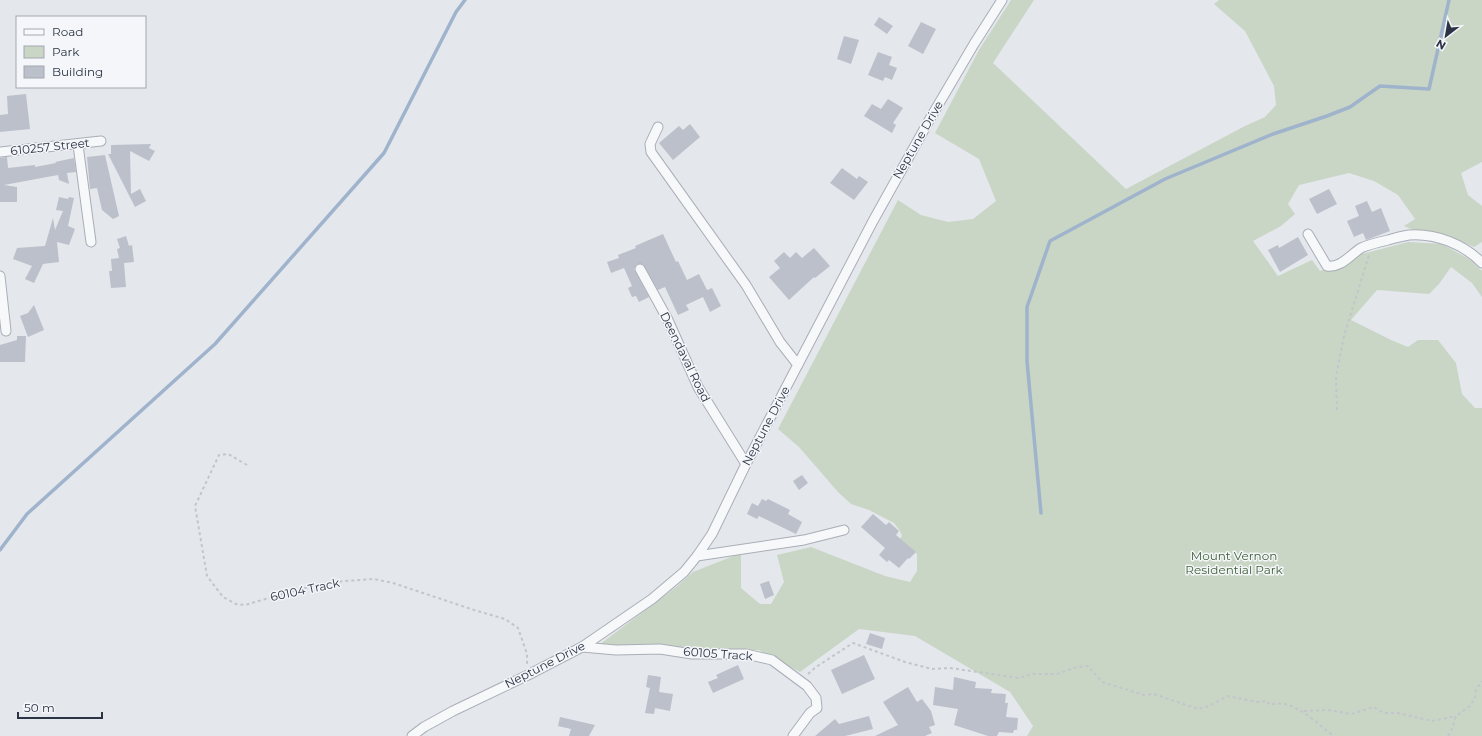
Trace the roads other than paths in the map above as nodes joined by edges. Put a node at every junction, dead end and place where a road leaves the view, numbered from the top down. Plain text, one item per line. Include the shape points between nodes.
1 (1002, 0) edge
2 (658, 127) dead end
3 (101, 141) dead end
4 (78, 145) junction
5 (0, 152) edge
6 (1308, 234) dead end
7 (91, 242) dead end
8 (1482, 262) edge
9 (640, 268) dead end
10 (0, 276) edge
11 (6, 331) dead end
12 (798, 365) junction
13 (746, 464) junction
14 (844, 530) dead end
15 (697, 556) junction
16 (582, 647) junction
17 (412, 736) edge
18 (793, 736) edge

1 - 12 street, Neptune Drive via 931,117
2 - 12 street via 650,144 651,152 746,285 780,342
3 - 4 street, 610257 Street
4 - 5 street, 610257 Street
4 - 7 street
6 - 8 street via 1323,262 1333,267 1361,248 1410,235 1439,238 1461,246
9 - 13 street, Deendaval Road via 668,320 698,387
10 - 11 street
12 - 13 street, Neptune Drive
13 - 15 street, Neptune Drive via 712,534
14 - 15 street via 804,540
15 - 16 street, Neptune Drive via 684,572 652,599
16 - 17 street, Neptune Drive via 453,710
16 - 18 street, 60105 Track via 616,650 660,649 692,654 746,654 772,660 807,686 816,698 816,708

